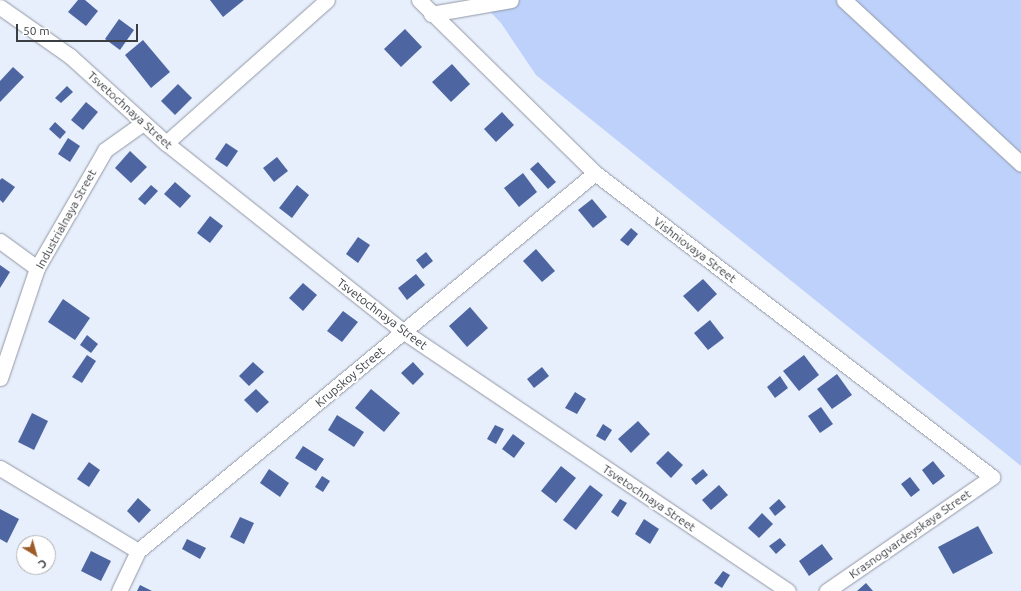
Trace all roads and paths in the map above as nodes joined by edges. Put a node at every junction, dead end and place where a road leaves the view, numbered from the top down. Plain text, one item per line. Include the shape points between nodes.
1 (327, 0) edge
2 (419, 0) edge
3 (511, 0) edge
4 (844, 0) edge
5 (0, 7) edge
6 (431, 14) junction
7 (143, 123) junction
8 (166, 143) junction
9 (1021, 164) edge
10 (595, 173) junction
11 (0, 241) edge
12 (37, 268) junction
13 (404, 332) junction
14 (0, 378) edge
15 (0, 468) edge
16 (992, 477) joint
17 (138, 551) junction
18 (119, 591) edge
19 (788, 591) edge
20 (827, 591) edge

1 - 8 street
2 - 6 street, Vishniovaya Street
3 - 6 street
4 - 9 street
5 - 7 street, Tsvetochnaya Street via 70,56
6 - 10 street, Vishniovaya Street
7 - 8 street, Tsvetochnaya Street
7 - 12 street, Industrialnaya Street via 105,150
8 - 13 street, Tsvetochnaya Street
10 - 13 street, Krupskoy Street
10 - 16 street, Vishniovaya Street
11 - 12 street
12 - 14 street, Industrialnaya Street
13 - 17 street, Krupskoy Street
13 - 19 street, Tsvetochnaya Street
15 - 17 street
16 - 20 street, Krasnogvardeyskaya Street
17 - 18 street, Krupskoy Street

